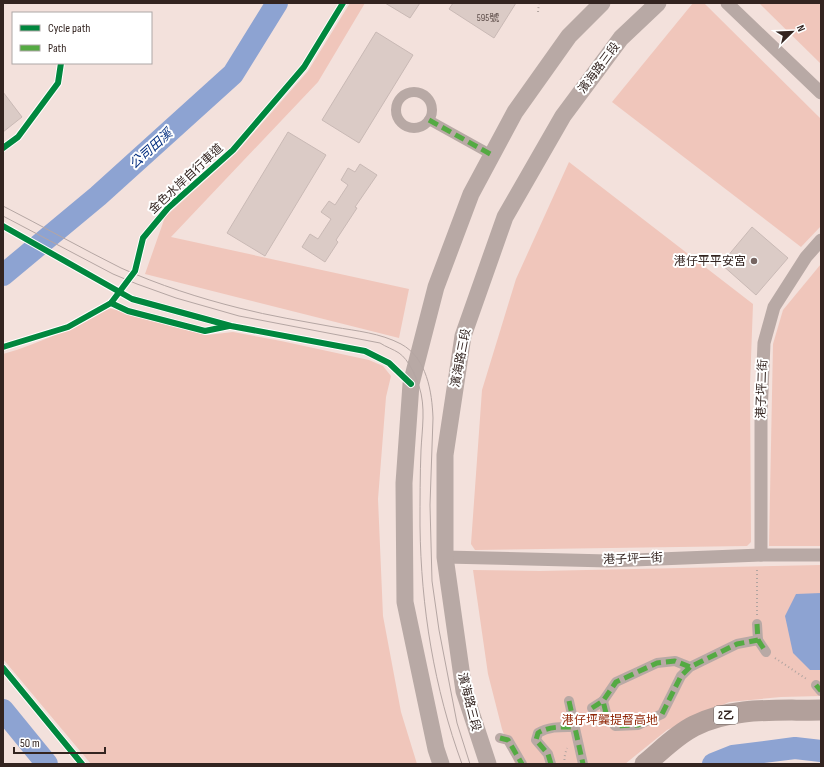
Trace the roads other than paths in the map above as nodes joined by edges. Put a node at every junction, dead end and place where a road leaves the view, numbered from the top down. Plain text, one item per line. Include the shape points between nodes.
1 (602, 3) edge
2 (658, 3) edge
3 (727, 3) edge
4 (821, 92) edge
5 (429, 120) dead end
6 (492, 155) junction
7 (821, 240) edge
8 (821, 555) edge
9 (446, 557) junction
10 (759, 558) junction
11 (757, 624) dead end
12 (758, 640) junction
13 (766, 652) road end
14 (690, 667) junction
15 (569, 701) dead end
16 (603, 701) junction
17 (592, 708) dead end
18 (821, 710) edge
19 (575, 727) junction
20 (500, 738) dead end
21 (442, 764) edge
22 (488, 764) edge
23 (522, 764) edge
24 (551, 764) edge
25 (583, 764) edge
26 (645, 764) edge

1 - 6 street via 569,36 516,112
2 - 9 street, 濱海路三段 via 621,38 563,116 505,217 463,336 445,455
3 - 4 street
5 - 6 street
6 - 21 street via 471,194 436,287 411,384 404,483 405,602 436,749
7 - 10 street, 港子坪二街 via 806,257 774,307 764,343
8 - 10 street, 港子坪一街
9 - 10 street, 港子坪一街 via 608,560
9 - 22 street, 濱海路三段 via 464,690
11 - 12 street
12 - 13 street
12 - 14 street via 737,644
14 - 16 street via 676,661 657,663 616,682
14 - 16 street via 681,676 662,714 638,725 615,726 606,714
15 - 19 street
16 - 17 street
18 - 26 main road, 2乙 via 742,712 718,716 693,726
19 - 24 street via 544,729 538,733 536,740 548,754
19 - 25 street
20 - 23 street via 508,740

